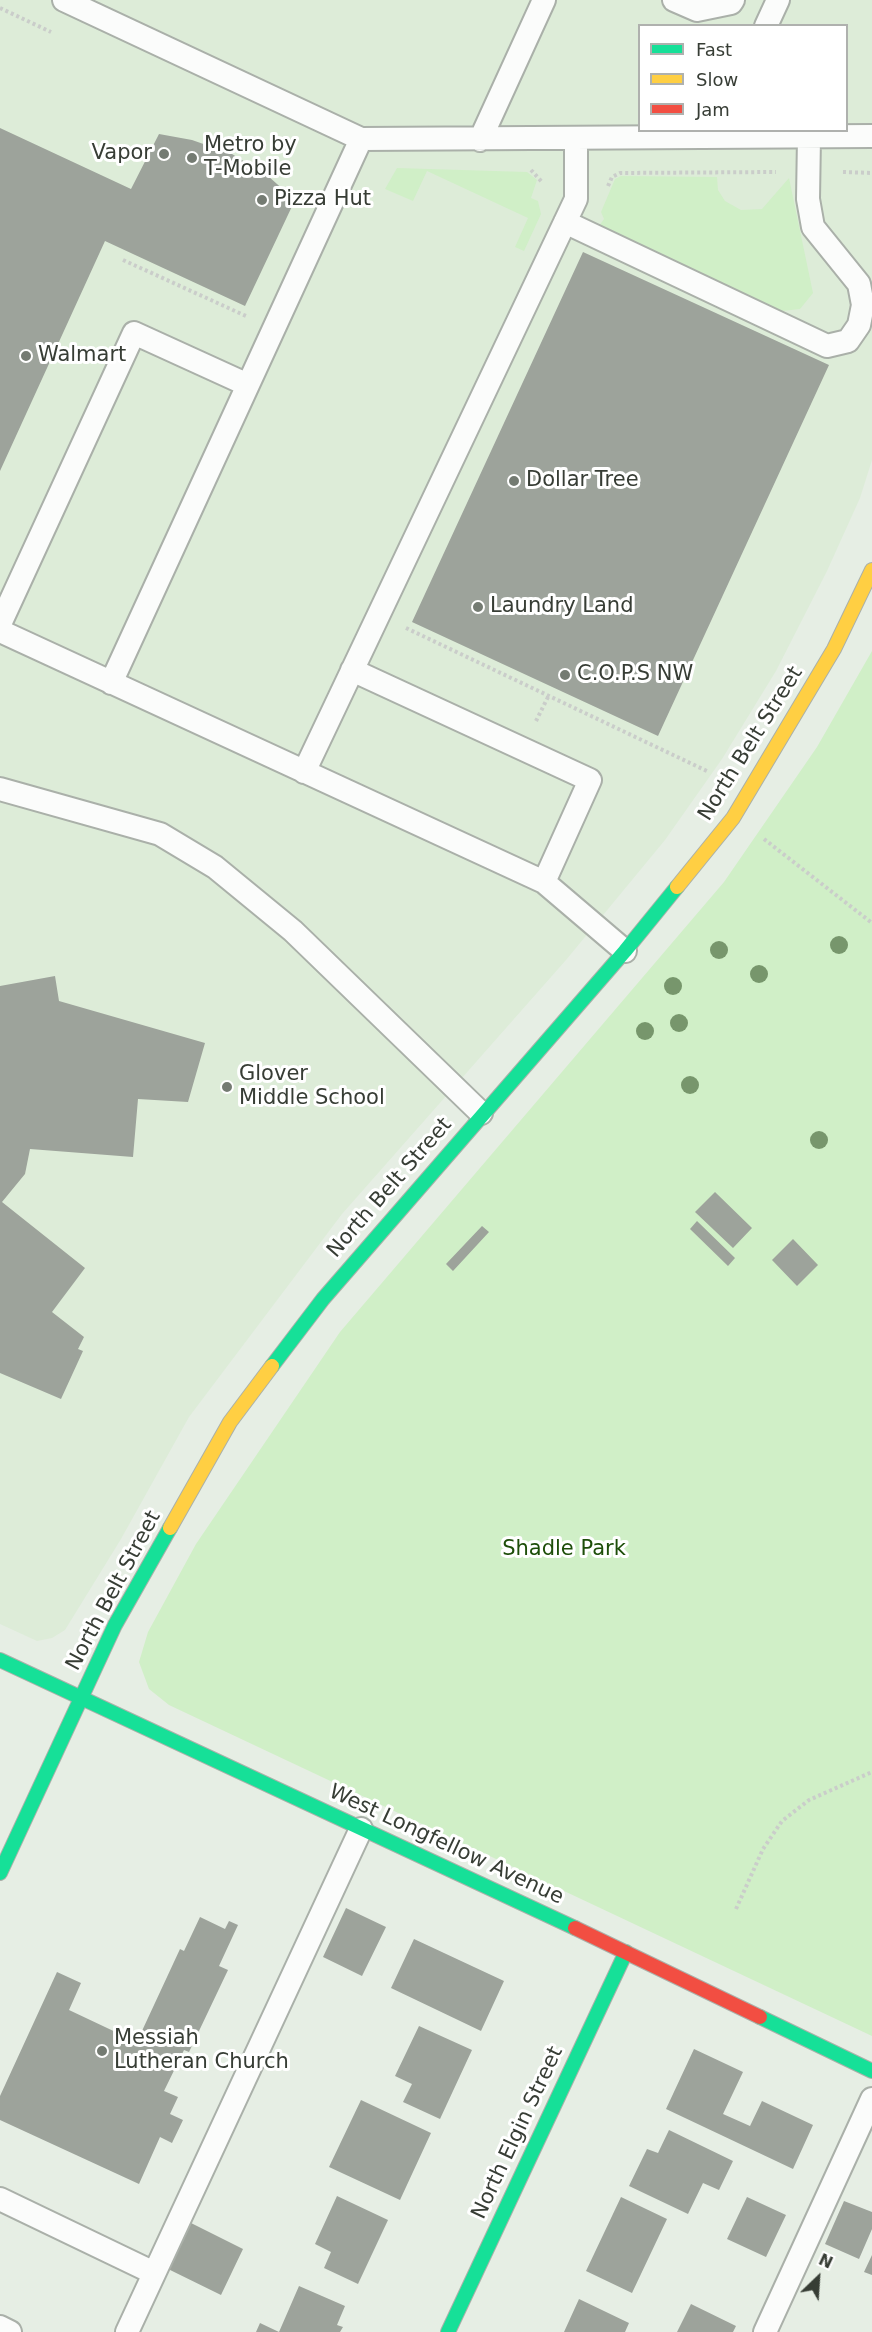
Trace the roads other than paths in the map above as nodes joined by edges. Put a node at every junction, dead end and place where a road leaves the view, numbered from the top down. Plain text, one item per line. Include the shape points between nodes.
1 (64, 0) edge
2 (544, 0) edge
3 (674, 0) edge
4 (733, 0) edge
5 (778, 0) edge
6 (767, 24) edge
7 (717, 134) edge
8 (809, 136) junction
9 (872, 136) edge
10 (576, 138) junction
11 (361, 140) junction
12 (480, 140) junction
13 (565, 222) junction
14 (248, 385) junction
15 (872, 570) edge
16 (0, 624) edge
17 (0, 631) edge
18 (352, 670) junction
19 (111, 683) junction
20 (304, 772) junction
21 (0, 789) edge
22 (544, 882) junction
23 (625, 951) junction
24 (482, 1113) junction
25 (0, 1660) edge
26 (83, 1697) junction
27 (361, 1829) junction
28 (0, 1872) edge
29 (626, 1952) junction
30 (872, 2071) edge
31 (872, 2099) edge
32 (0, 2199) edge
33 (154, 2273) junction
34 (0, 2327) edge
35 (10, 2332) edge
36 (127, 2332) edge
37 (448, 2332) edge
38 (765, 2332) edge

1 - 11 lane
2 - 12 lane
3 - 4 lane via 697,10
5 - 6 lane
7 - 8 lane
7 - 10 lane
8 - 9 lane
8 - 13 lane via 808,199 813,227 858,284 863,305 859,325 848,341 827,346
10 - 12 lane
10 - 13 lane via 576,199
11 - 12 lane
11 - 14 lane
13 - 18 lane
14 - 16 lane via 134,333
14 - 19 lane
15 - 23 street, North Belt Street via 834,649 733,818
17 - 19 lane
18 - 20 lane
18 - 22 lane via 590,780
19 - 20 lane
20 - 22 lane
21 - 24 lane via 160,834 215,867 293,931
22 - 23 lane
23 - 24 street, North Belt Street
24 - 26 street, North Belt Street via 323,1299 230,1422 115,1624
25 - 26 street, West Longfellow Avenue
26 - 27 street, West Longfellow Avenue
26 - 28 street, North Belt Street
27 - 29 street, West Longfellow Avenue
27 - 33 lane
29 - 30 street, West Longfellow Avenue
29 - 37 street, North Elgin Street
31 - 38 lane
32 - 33 lane
33 - 36 lane
34 - 35 lane

